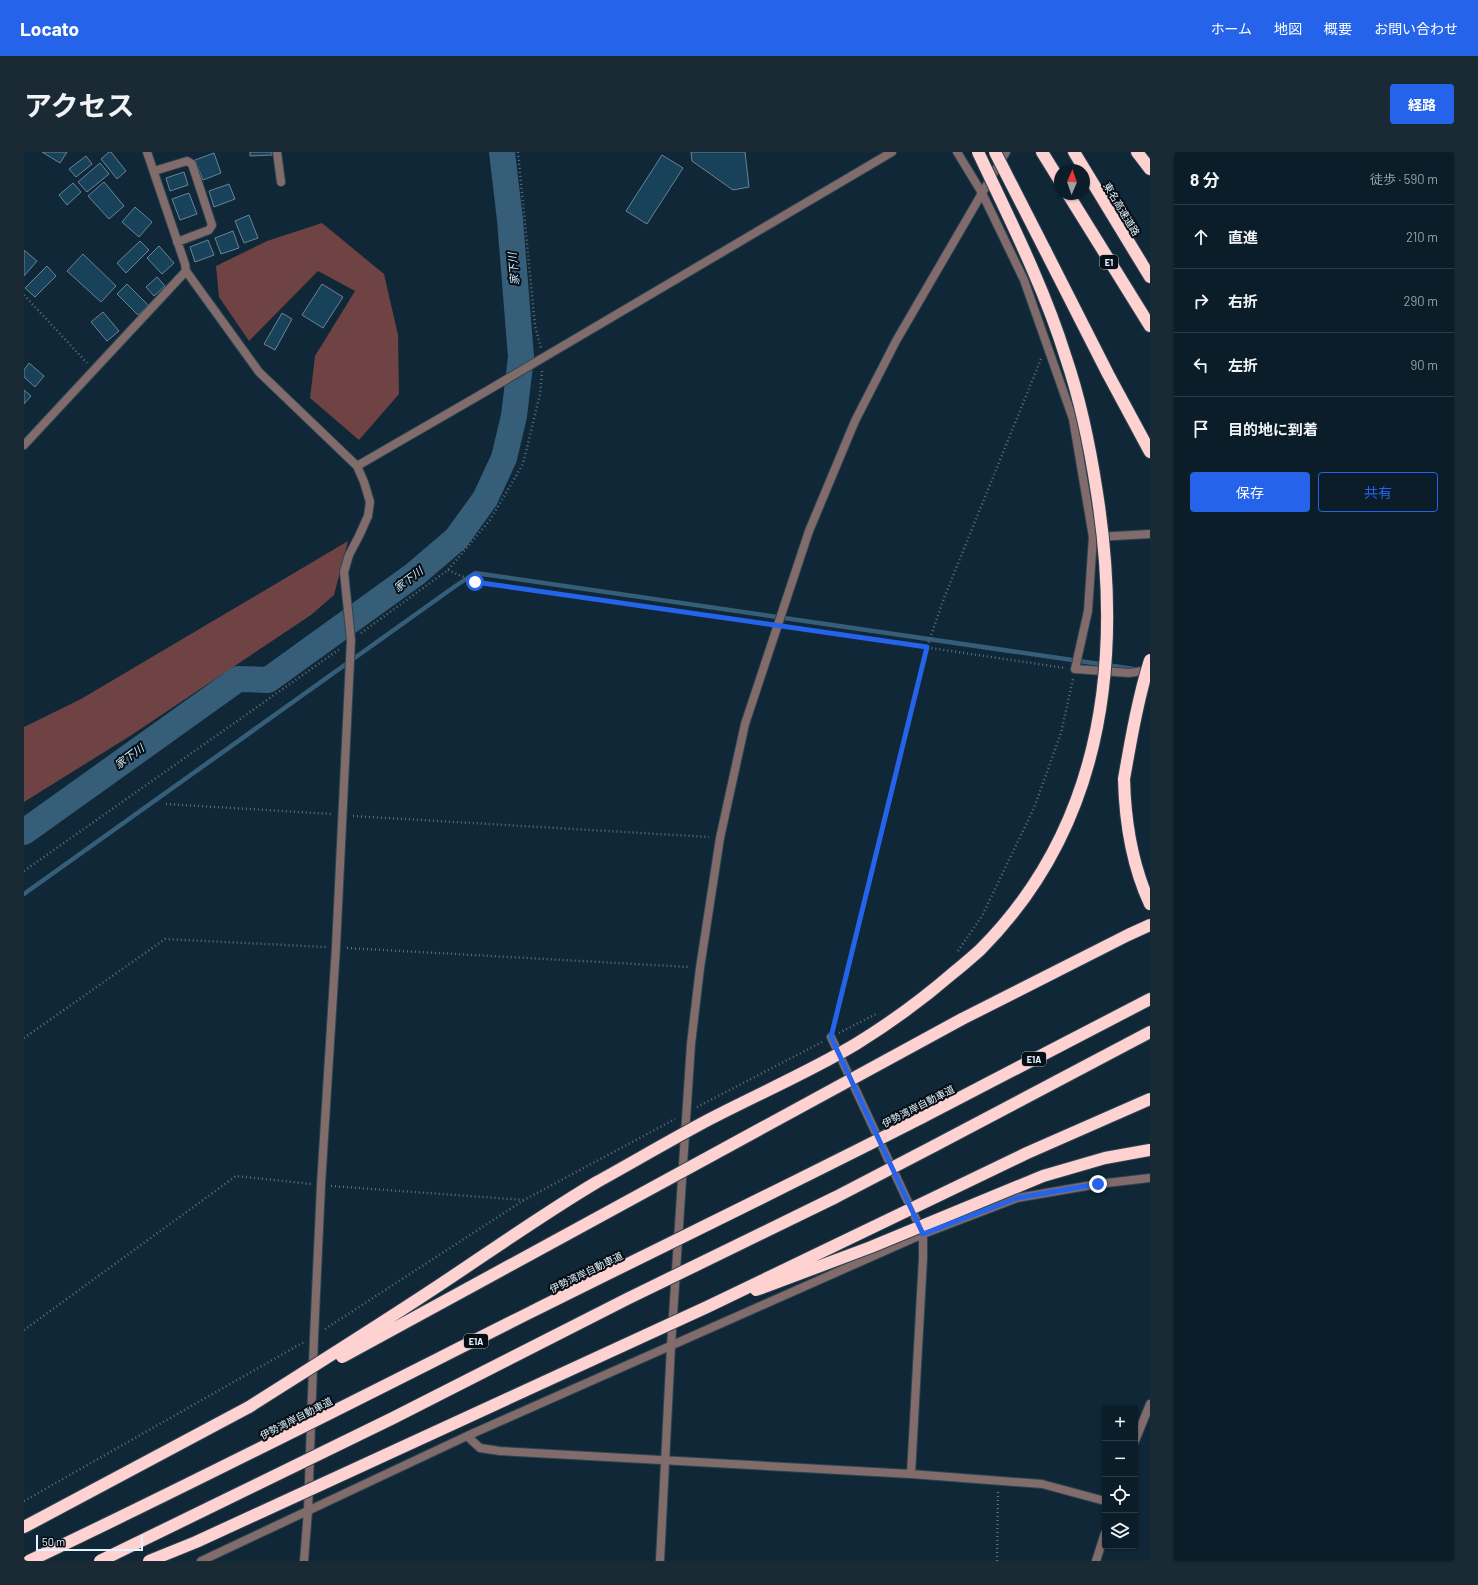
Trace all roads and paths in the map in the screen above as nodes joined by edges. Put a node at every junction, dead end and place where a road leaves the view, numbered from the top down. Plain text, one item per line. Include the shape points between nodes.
1 (147, 152) edge
2 (277, 152) edge
3 (518, 152) edge
4 (892, 152) edge
5 (957, 152) edge
6 (978, 152) edge
7 (995, 152) edge
8 (1006, 152) edge
9 (1042, 152) edge
10 (1074, 152) edge
11 (154, 171) junction
12 (1054, 171) edge
13 (281, 182) dead end
14 (982, 193) junction
15 (1072, 200) edge
16 (177, 242) junction
17 (186, 271) junction
18 (1150, 278) edge
19 (24, 295) edge
20 (1150, 326) edge
21 (1047, 343) junction
22 (543, 358) junction
23 (94, 371) junction
24 (24, 445) edge
25 (1150, 452) edge
26 (357, 466) junction
27 (1150, 534) edge
28 (1093, 537) junction
29 (448, 570) junction
30 (777, 625) junction
31 (351, 640) junction
32 (927, 647) junction
33 (1150, 660) edge
34 (1076, 670) junction
35 (1150, 670) edge
36 (166, 804) dead end
37 (343, 815) junction
38 (720, 838) junction
39 (24, 871) edge
40 (1150, 904) edge
41 (1150, 926) edge
42 (336, 947) junction
43 (955, 955) dead end
44 (700, 968) junction
45 (1148, 1000) edge
46 (877, 1014) dead end
47 (1150, 1032) edge
48 (831, 1037) junction
49 (24, 1038) edge
50 (1150, 1098) edge
51 (685, 1114) junction
52 (1150, 1150) edge
53 (1150, 1178) edge
54 (321, 1185) junction
55 (524, 1200) junction
56 (923, 1234) junction
57 (707, 1307) junction
58 (24, 1330) edge
59 (314, 1337) junction
60 (671, 1346) junction
61 (1150, 1404) edge
62 (250, 1407) junction
63 (1138, 1434) edge
64 (467, 1436) junction
65 (665, 1460) junction
66 (911, 1474) junction
67 (998, 1481) junction
68 (1102, 1500) edge
69 (24, 1501) edge
70 (308, 1511) junction
71 (24, 1528) edge
72 (1102, 1542) edge
73 (29, 1561) edge
74 (100, 1561) edge
75 (149, 1561) edge
76 (201, 1561) edge
77 (304, 1561) edge
78 (660, 1561) edge
79 (997, 1561) edge
80 (1096, 1561) edge

1 - 11 street
2 - 13 street
3 - 22 path via 535,326
4 - 22 street
5 - 14 street
6 - 62 highway, bridge via 1040,284 1066,357 1091,455 1106,568 1107,647 1096,732 1083,781 1064,829 1038,876 1014,913 978,952 894,1020 854,1045 704,1122 592,1186
7 - 25 highway, bridge
8 - 14 street
9 - 12 highway
10 - 18 highway, 東名高速道路
11 - 16 street
11 - 16 street via 187,161 192,164 212,225 209,230
14 - 21 street via 1024,280
14 - 30 street via 896,341 855,421 810,531
15 - 20 highway, E1
16 - 17 street
17 - 23 street
17 - 26 street via 259,372
19 - 23 path
21 - 28 street via 1073,419
21 - 32 path via 944,598
22 - 26 street
22 - 29 path via 540,394 523,464 490,520
23 - 24 street
26 - 31 street via 370,502 368,516 360,536 348,555 344,572
27 - 28 street
28 - 34 street via 1088,611
29 - 30 path via 475,582
29 - 31 path
30 - 32 path
30 - 38 street via 745,724
31 - 37 street
31 - 39 path
32 - 34 path
32 - 48 path
33 - 40 highway, bridge via 1136,711 1124,778 1132,851
34 - 35 street via 1129,673
34 - 43 path via 1061,733 1034,808 982,916
36 - 37 path
37 - 38 path
37 - 42 street
38 - 44 street
41 - 62 highway, bridge via 1128,934 962,1019
42 - 44 path
42 - 49 path via 165,939
42 - 54 street
44 - 51 street
45 - 73 highway, 伊勢湾岸自動車道 / E1A, bridge via 818,1171 234,1463
46 - 48 path
47 - 74 highway, bridge via 829,1200 394,1418
48 - 51 path
48 - 56 street
50 - 57 highway, bridge via 1027,1153
51 - 55 path
51 - 60 street
52 - 57 highway, bridge via 1104,1158 1043,1176 871,1247
53 - 56 street via 1017,1198
54 - 55 path
54 - 58 path via 236,1176
54 - 59 street
55 - 59 path
56 - 60 street
56 - 66 street
57 - 75 highway, bridge via 196,1542
59 - 69 path
59 - 70 street
60 - 64 street
60 - 65 street
61 - 63 street
62 - 71 highway
64 - 65 street via 480,1448 500,1451
64 - 70 street
65 - 66 street
65 - 78 street
66 - 67 street
67 - 68 street via 1042,1484
67 - 79 path
70 - 76 street
70 - 77 street
72 - 80 street

